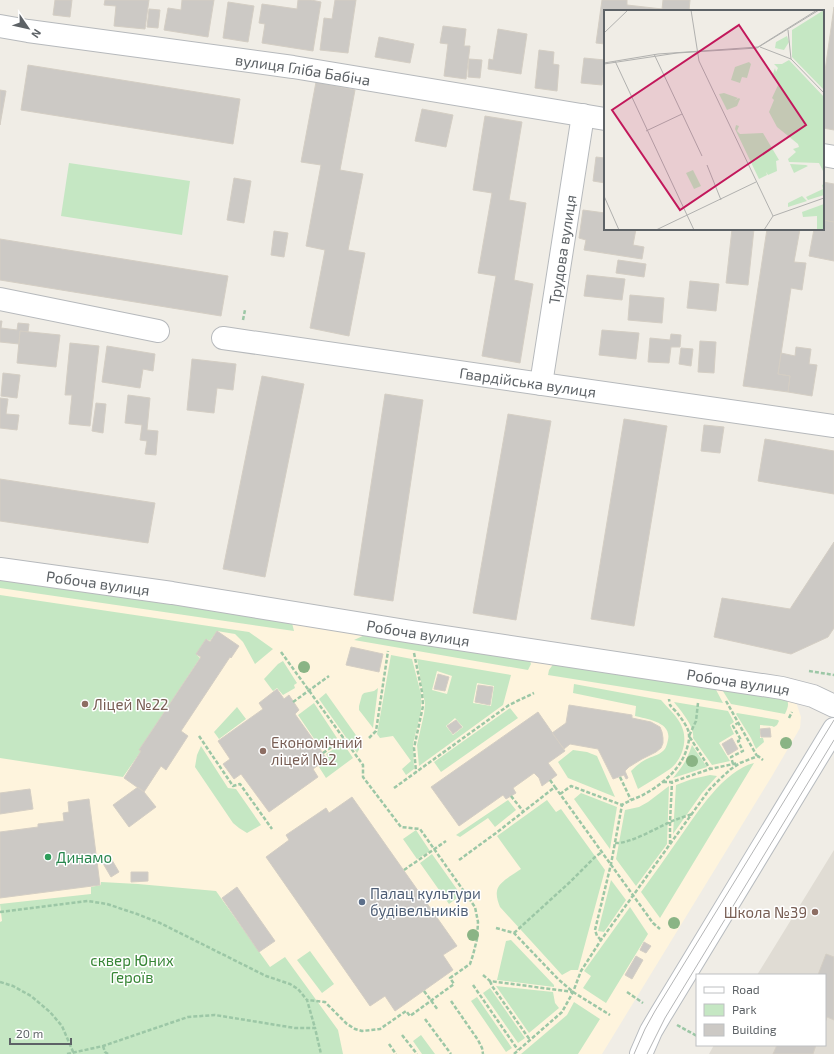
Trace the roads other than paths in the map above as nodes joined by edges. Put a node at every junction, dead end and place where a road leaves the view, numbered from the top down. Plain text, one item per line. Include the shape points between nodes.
1 (0, 26) edge
2 (583, 115) junction
3 (604, 119) edge
4 (824, 155) edge
5 (834, 157) edge
6 (0, 299) edge
7 (158, 331) dead end
8 (223, 338) dead end
9 (541, 384) junction
10 (834, 426) edge
11 (0, 569) edge
12 (834, 706) edge
13 (834, 730) edge
14 (641, 1054) edge

1 - 2 street, вулиця Гліба Бабіча via 293,67
2 - 3 street, вулиця Гліба Бабіча
2 - 9 street, Трудова вулиця
4 - 5 street
6 - 7 street
8 - 9 street, Гвардійська вулиця
9 - 10 street, Гвардійська вулиця
11 - 12 street, Робоча вулиця via 172,593 782,688 813,696
13 - 14 street via 660,1014

